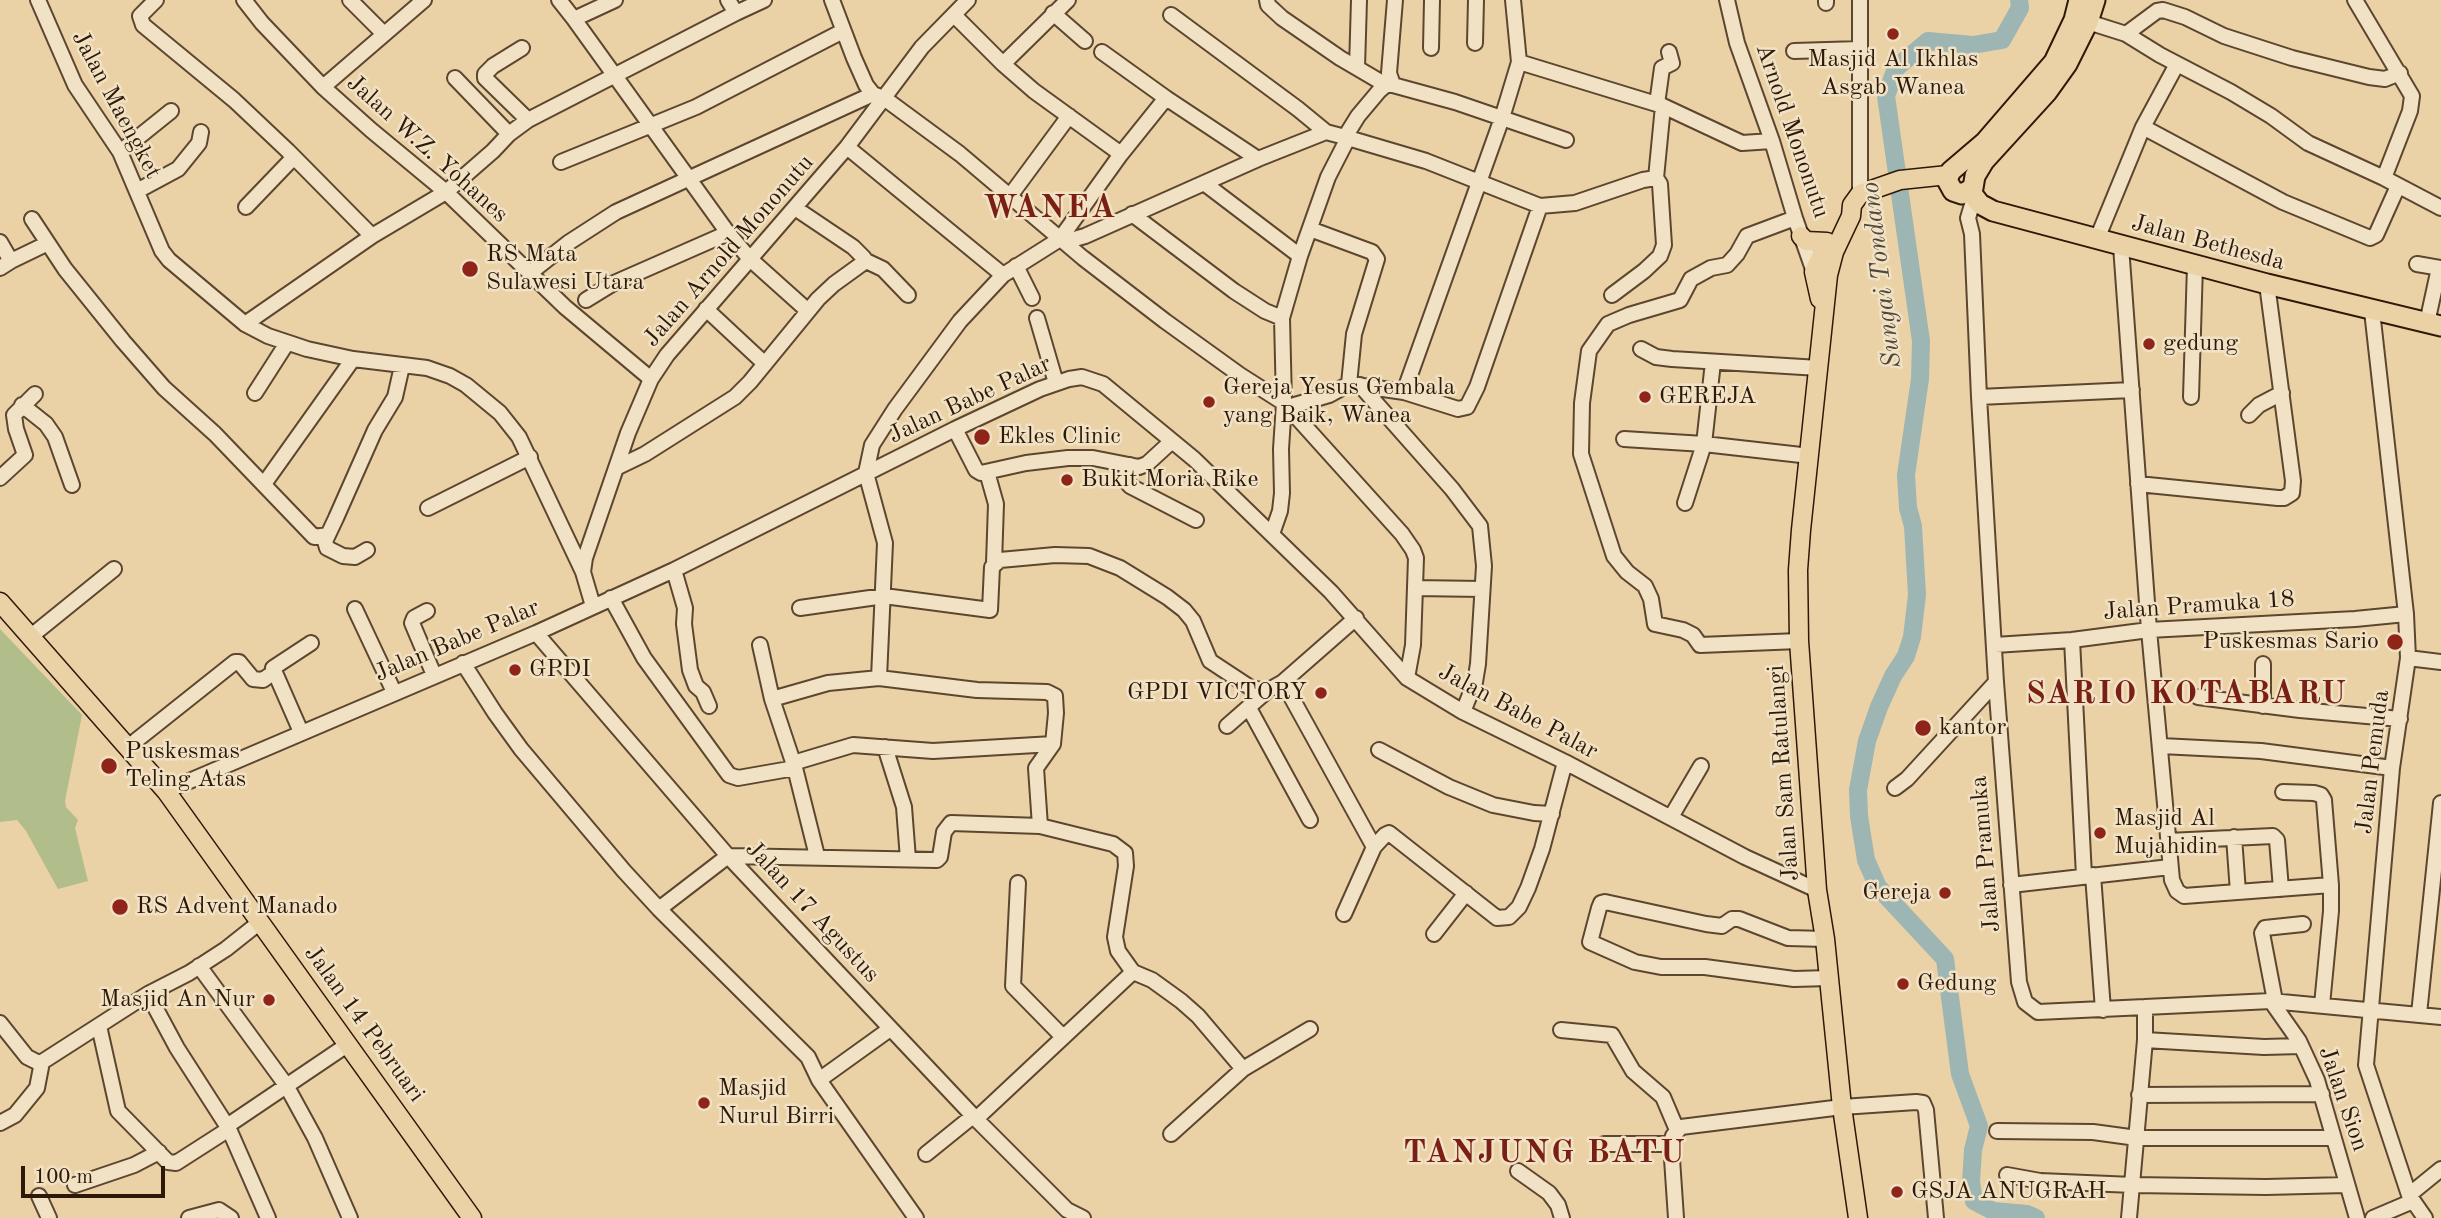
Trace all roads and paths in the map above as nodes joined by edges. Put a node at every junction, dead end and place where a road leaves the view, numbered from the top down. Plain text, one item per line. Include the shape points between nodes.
1 (38, 0) edge
2 (156, 0) edge
3 (244, 0) edge
4 (350, 0) edge
5 (425, 0) edge
6 (559, 0) edge
7 (615, 0) edge
8 (727, 0) edge
9 (764, 0) edge
10 (832, 0) edge
11 (1068, 0) edge
12 (1267, 0) edge
13 (1359, 0) edge
14 (1395, 0) edge
15 (1433, 0) edge
16 (1476, 0) edge
17 (1513, 0) edge
18 (1727, 0) edge
19 (1860, 0) edge
20 (2079, 0) edge
21 (2095, 0) edge
22 (2355, 0) edge
23 (966, 1) edge
24 (736, 13) junction
25 (1053, 13) junction
26 (954, 15) junction
27 (1171, 15) dead end
28 (574, 19) junction
29 (2088, 22) junction
30 (843, 32) junction
31 (383, 33) junction
32 (2126, 34) junction
33 (1085, 41) dead end
34 (1475, 43) dead end
35 (522, 48) dead end
36 (1431, 48) dead end
37 (1860, 49) junction
38 (1794, 51) dead end
39 (1102, 52) dead end
40 (1669, 52) dead end
41 (1519, 62) junction
42 (1003, 64) junction
43 (2177, 64) junction
44 (1357, 68) junction
45 (2400, 73) junction
46 (614, 74) junction
47 (456, 78) dead end
48 (1390, 85) junction
49 (323, 87) junction
50 (879, 96) junction
51 (1166, 99) junction
52 (1660, 105) junction
53 (171, 111) dead end
54 (1069, 116) junction
55 (1502, 118) junction
56 (528, 120) junction
57 (651, 126) junction
58 (2143, 127) junction
59 (201, 132) dead end
60 (1326, 132) junction
61 (509, 134) junction
62 (1346, 137) junction
63 (1566, 140) dead end
64 (1772, 141) junction
65 (847, 147) junction
66 (121, 152) junction
67 (1121, 154) junction
68 (294, 156) junction
69 (1258, 159) junction
70 (561, 162) dead end
71 (1951, 171) junction
72 (689, 177) junction
73 (1656, 178) junction
74 (2384, 178) junction
75 (1478, 181) junction
76 (1204, 183) junction
77 (2398, 186) junction
78 (1973, 189) junction
79 (137, 191) junction
80 (446, 192) junction
81 (1010, 197) junction
82 (1856, 199) junction
83 (1540, 205) junction
84 (246, 207) dead end
85 (795, 208) junction
86 (2441, 208) edge
87 (1132, 214) junction
88 (1795, 218) junction
89 (32, 219) dead end
90 (1310, 229) junction
91 (728, 233) junction
92 (372, 236) junction
93 (1801, 236) junction
94 (2097, 239) junction
95 (1062, 241) junction
96 (0, 242) edge
97 (1827, 242) junction
98 (42, 246) dead end
99 (2121, 246) junction
100 (1300, 256) junction
101 (750, 259) junction
102 (864, 260) junction
103 (2417, 264) dead end
104 (5, 265) edge
105 (1016, 265) junction
106 (2196, 265) junction
107 (2440, 268) edge
108 (530, 273) junction
109 (1819, 274) junction
110 (1003, 275) junction
111 (2267, 284) junction
112 (908, 295) dead end
113 (1612, 295) dead end
114 (1032, 298) dead end
115 (586, 300) dead end
116 (706, 309) junction
117 (808, 311) junction
118 (2372, 311) junction
119 (1037, 318) dead end
120 (1282, 318) junction
121 (245, 324) junction
122 (2434, 325) edge
123 (287, 343) junction
124 (1641, 349) dead end
125 (353, 359) junction
126 (1713, 362) junction
127 (765, 364) junction
128 (402, 366) junction
129 (1819, 368) junction
130 (651, 379) junction
131 (1056, 383) junction
132 (1354, 385) junction
133 (2133, 390) junction
134 (255, 393) dead end
135 (1404, 393) junction
136 (2282, 393) junction
137 (35, 394) dead end
138 (1979, 397) junction
139 (2191, 397) dead end
140 (22, 405) junction
141 (1286, 405) junction
142 (2249, 415) dead end
143 (956, 429) junction
144 (1624, 439) dead end
145 (1172, 441) junction
146 (1704, 444) junction
147 (1810, 456) junction
148 (530, 457) junction
149 (1130, 466) junction
150 (616, 468) junction
151 (987, 472) junction
152 (866, 473) junction
153 (0, 478) edge
154 (264, 484) junction
155 (2138, 484) junction
156 (72, 485) dead end
157 (1685, 503) dead end
158 (428, 508) dead end
159 (1196, 520) dead end
160 (1272, 534) junction
161 (328, 535) junction
162 (367, 550) dead end
163 (995, 563) junction
164 (114, 569) dead end
165 (674, 570) junction
166 (583, 572) junction
167 (1415, 588) junction
168 (1482, 589) junction
169 (884, 596) junction
170 (611, 598) junction
171 (0, 602) edge
172 (593, 606) junction
173 (800, 608) dead end
174 (355, 609) dead end
175 (427, 611) dead end
176 (2406, 614) junction
177 (1356, 618) junction
178 (2149, 630) junction
179 (536, 633) junction
180 (30, 637) junction
181 (2072, 640) junction
182 (1799, 641) junction
183 (311, 643) dead end
184 (760, 645) dead end
185 (1995, 645) junction
186 (2408, 659) junction
187 (463, 663) junction
188 (2441, 663) edge
189 (2263, 664) dead end
190 (274, 673) junction
191 (434, 675) junction
192 (879, 678) junction
193 (1407, 678) junction
194 (1283, 682) junction
195 (1996, 682) junction
196 (1267, 691) junction
197 (394, 692) junction
198 (2198, 697) dead end
199 (772, 699) junction
200 (709, 706) dead end
201 (2263, 706) junction
202 (1249, 708) junction
203 (1462, 712) junction
204 (2400, 719) junction
205 (1227, 726) dead end
206 (300, 732) junction
207 (1053, 744) junction
208 (2161, 746) junction
209 (128, 747) junction
210 (885, 747) junction
211 (1379, 750) dead end
212 (1565, 762) junction
213 (794, 766) junction
214 (1701, 766) dead end
215 (2392, 768) junction
216 (1895, 788) dead end
217 (166, 791) junction
218 (2283, 792) dead end
219 (2441, 803) edge
220 (1552, 814) junction
221 (1671, 817) junction
222 (1310, 820) dead end
223 (1040, 827) junction
224 (2234, 837) junction
225 (2168, 841) junction
226 (1374, 847) junction
227 (728, 856) junction
228 (817, 856) junction
229 (908, 859) junction
230 (2171, 867) junction
231 (2088, 875) junction
232 (1018, 883) dead end
233 (2011, 885) junction
234 (2331, 885) junction
235 (2281, 889) junction
236 (1818, 890) junction
237 (2238, 892) junction
238 (1466, 893) junction
239 (659, 909) junction
240 (1344, 914) dead end
241 (260, 922) junction
242 (2303, 924) dead end
243 (1434, 934) dead end
244 (1825, 940) junction
245 (200, 966) junction
246 (1133, 972) junction
247 (1829, 978) junction
248 (148, 994) junction
249 (2273, 1001) junction
250 (2322, 1005) junction
251 (2145, 1007) junction
252 (2103, 1010) junction
253 (2372, 1010) junction
254 (2419, 1014) junction
255 (2441, 1017) edge
256 (0, 1023) edge
257 (99, 1026) junction
258 (890, 1029) junction
259 (1310, 1029) dead end
260 (1561, 1030) dead end
261 (1063, 1037) junction
262 (2144, 1040) junction
263 (347, 1045) junction
264 (2301, 1046) junction
265 (42, 1062) junction
266 (1244, 1069) junction
267 (819, 1080) junction
268 (286, 1085) junction
269 (2322, 1094) junction
270 (2139, 1095) junction
271 (1842, 1107) junction
272 (975, 1118) junction
273 (0, 1123) edge
274 (228, 1127) junction
275 (1997, 1131) dead end
276 (1171, 1134) dead end
277 (1674, 1137) junction
278 (2137, 1138) junction
279 (2333, 1138) junction
280 (1604, 1144) dead end
281 (159, 1152) junction
282 (926, 1154) dead end
283 (2441, 1169) edge
284 (1518, 1171) dead end
285 (2007, 1175) dead end
286 (75, 1185) dead end
287 (2133, 1185) junction
288 (2346, 1185) junction
289 (39, 1196) dead end
290 (2411, 1198) junction
291 (1075, 1216) edge
292 (49, 1218) edge
293 (189, 1218) edge
294 (231, 1218) edge
295 (268, 1218) edge
296 (350, 1218) edge
297 (472, 1218) edge
298 (916, 1218) edge
299 (1562, 1218) edge
300 (1676, 1218) edge
301 (1855, 1218) edge
302 (1936, 1218) edge
303 (2130, 1218) edge
304 (2357, 1218) edge
305 (2373, 1218) edge
306 (2425, 1218) edge

1 - 66 street, Jalan Maengket via 75,85
2 - 68 street via 140,16 143,25
3 - 49 street, Jalan W.Z. Yohanes
4 - 31 street
5 - 31 street
6 - 28 street
7 - 28 street
8 - 24 street
9 - 24 street
10 - 30 street
11 - 25 street
12 - 44 street via 1282,18
13 - 44 street
14 - 48 street
15 - 36 street
16 - 34 street
17 - 41 street
18 - 64 street, Arnold Mononutu via 1737,43
19 - 37 street
20 - 71 highway via 2054,62 1985,142
21 - 29 highway
22 - 45 street
23 - 26 street, Jalan Arnold Mononutu
24 - 46 street
25 - 33 street
25 - 42 street
26 - 42 street
26 - 50 street, Jalan Arnold Mononutu
27 - 60 street
28 - 46 street
29 - 32 street
29 - 78 highway via 2067,64 1993,150
30 - 50 street via 866,85
30 - 57 street
31 - 49 street
32 - 43 street
32 - 45 street via 2163,10 2292,58 2382,79
35 - 56 street via 492,66 485,78
37 - 38 street
37 - 82 street
39 - 51 street
40 - 52 street via 1672,63 1662,68
41 - 52 street
41 - 55 street
42 - 54 street
43 - 58 street
43 - 74 street via 2271,116 2308,143
44 - 48 street
45 - 74 street via 2413,103
46 - 56 street
46 - 57 street
47 - 61 street
48 - 55 street
48 - 62 street via 1358,116
49 - 80 street, Jalan W.Z. Yohanes
50 - 65 street, Jalan Arnold Mononutu
50 - 72 street
50 - 81 street via 960,154
51 - 67 street
51 - 69 street
52 - 64 street via 1742,143
52 - 73 street
53 - 66 street
54 - 67 street
54 - 81 street
55 - 63 street
55 - 75 street
56 - 61 street
57 - 70 street
57 - 72 street
58 - 77 street via 2283,202 2370,238 2376,235
58 - 94 street
59 - 79 street via 200,143 178,169
60 - 62 street
60 - 69 street
61 - 80 street
62 - 75 street
62 - 90 street
64 - 88 street, Arnold Mononutu
65 - 85 street, Jalan Arnold Mononutu
65 - 110 street
66 - 79 street, Jalan Maengket
67 - 95 street
68 - 84 street
68 - 92 street
69 - 76 street
71 - 78 highway, Jalan Bethesda via 1968,167
71 - 82 main road via 1886,184
72 - 91 street
72 - 108 street via 593,226
73 - 83 street via 1575,203
73 - 113 street via 1665,239 1662,251
74 - 77 street
75 - 83 street
75 - 135 street
76 - 87 street
76 - 100 street
77 - 86 street
78 - 94 highway, Jalan Bethesda via 1985,208
78 - 138 street, Jalan Pramuka via 1968,218
79 - 121 street, Jalan Maengket via 166,257
80 - 92 street
80 - 108 street, Jalan W.Z. Yohanes
81 - 95 street
82 - 97 main road via 1842,211
82 - 109 main road, Jalan Sam Ratulangi via 1834,252
83 - 135 street via 1467,407 1458,409
85 - 101 street, Jalan Arnold Mononutu
85 - 102 street via 853,247
87 - 95 street via 1085,236
87 - 120 street via 1234,291
88 - 93 street, Arnold Mononutu
88 - 182 street via 1747,236 1727,265 1691,279 1680,300 1608,324 1589,351 1581,454 1614,556 1644,586 1654,624 1683,630 1700,645
89 - 154 street via 65,269 164,388
90 - 100 street
90 - 132 street via 1377,259 1354,334
91 - 101 street
91 - 115 street
92 - 121 street
93 - 97 main road via 1811,242
93 - 109 street, Arnold Mononutu
94 - 99 highway, Jalan Bethesda
95 - 105 street
95 - 141 street via 1165,321
96 - 104 street
97 - 109 main road
98 - 104 street
99 - 106 highway, Jalan Bethesda
99 - 133 street
100 - 120 street
101 - 116 street, Jalan Arnold Mononutu
101 - 117 street
102 - 112 street via 883,269
102 - 117 street
103 - 107 street
105 - 110 street
105 - 114 street
106 - 111 highway, Jalan Bethesda
106 - 139 street
107 - 122 street
108 - 130 street, Jalan W.Z. Yohanes
109 - 129 main road, Jalan Sam Ratulangi via 1824,323
110 - 152 street via 946,337 895,409 872,445
111 - 118 highway, Jalan Bethesda
111 - 136 street
116 - 127 street
116 - 130 street, Jalan Arnold Mononutu
117 - 127 street
118 - 122 highway, Jalan Bethesda
118 - 176 street, Jalan Pemuda
119 - 131 street
120 - 141 street
121 - 123 street, Jalan Maengket
123 - 125 street, Jalan Maengket
123 - 134 street
124 - 126 street via 1656,357
125 - 128 street, Jalan Maengket
125 - 154 street
126 - 129 street
126 - 146 street
127 - 150 street via 723,407
128 - 148 street, Jalan Maengket via 439,372 466,385 500,413
128 - 161 street via 395,397
129 - 147 main road, Jalan Sam Ratulangi
130 - 150 street, Jalan Arnold Mononutu
131 - 143 street, Jalan Babe Palar
131 - 145 street, Jalan Babe Palar via 1082,377 1103,384
132 - 135 street
132 - 141 street
132 - 168 street via 1452,489 1480,526
133 - 138 street
133 - 155 street
136 - 142 street
136 - 155 street via 2294,488 2289,496
137 - 140 street
138 - 185 street, Jalan Pramuka
140 - 153 street via 14,423 25,455
140 - 156 street via 46,424 55,438
141 - 160 street via 1280,505
141 - 167 street via 1402,534 1416,558
143 - 151 street via 976,470
143 - 152 street, Jalan Babe Palar
144 - 146 street
145 - 149 street via 1147,464
145 - 160 street, Jalan Babe Palar
146 - 147 street
146 - 157 street
147 - 182 main road, Jalan Sam Ratulangi via 1798,570
148 - 158 street
148 - 166 street, Jalan Maengket
149 - 151 street via 1068,458
149 - 159 street via 1126,481 1130,486
150 - 166 street, Jalan Arnold Mononutu
151 - 163 street via 996,504
152 - 165 street, Jalan Babe Palar
152 - 169 street via 884,534
154 - 161 street via 310,535
155 - 178 street
160 - 177 street, Jalan Babe Palar
161 - 162 street via 326,546 336,553 355,557
163 - 169 street via 990,610
163 - 196 street via 1055,555 1089,556 1120,568 1184,610 1210,661 1251,688
164 - 180 street
165 - 170 street, Jalan Babe Palar
165 - 200 street via 685,608 690,670
166 - 172 street
167 - 168 street
167 - 193 street
168 - 203 street via 1475,682
169 - 173 street
169 - 192 street
170 - 172 street, Jalan Babe Palar
170 - 213 street via 644,658 729,775 738,778
171 - 180 main road, Jalan 14 Pebruari
172 - 179 street, Jalan Babe Palar
174 - 197 street
175 - 191 street via 412,623
176 - 178 street, Jalan Pramuka 18
176 - 186 street, Jalan Pemuda
177 - 193 street, Jalan Babe Palar
177 - 194 street
178 - 181 street, Jalan Pramuka 18
178 - 208 street
179 - 187 street, Jalan Babe Palar
179 - 227 street, Jalan 17 Agustus
180 - 209 main road, Jalan 14 Pebruari
181 - 185 street, Jalan Pramuka 18
181 - 231 street
182 - 236 main road, Jalan Sam Ratulangi
183 - 190 street via 275,666
184 - 199 street
185 - 195 street, Jalan Pramuka
186 - 188 street
186 - 204 street, Jalan Pemuda
187 - 191 street, Jalan Babe Palar
187 - 239 street via 521,749
189 - 201 street
190 - 206 street
190 - 209 street via 263,680 253,679 235,662
191 - 197 street, Jalan Babe Palar
192 - 199 street via 828,683
192 - 207 street via 977,690 1049,692 1056,699
193 - 203 street, Jalan Babe Palar
194 - 196 street
194 - 226 street
195 - 216 street
195 - 233 street, Jalan Pramuka
196 - 202 street
197 - 206 street, Jalan Babe Palar
198 - 201 street
199 - 213 street
201 - 204 street
202 - 205 street
202 - 222 street
203 - 212 street, Jalan Babe Palar
204 - 215 street, Jalan Pemuda
206 - 217 street, Jalan Babe Palar
207 - 210 street via 933,751
207 - 223 street via 1036,768
208 - 215 street via 2261,751
208 - 225 street
209 - 217 main road, Jalan 14 Pebruari
210 - 213 street via 846,746
210 - 229 street via 904,807
211 - 220 street via 1493,806
212 - 220 street
212 - 221 street, Jalan Babe Palar
213 - 228 street
214 - 221 street
215 - 253 street, Jalan Pemuda
217 - 241 main road, Jalan 14 Pebruari
218 - 234 street via 2314,793 2324,800
219 - 254 street
220 - 238 street via 1528,888 1513,914 1497,918
221 - 236 street, Jalan Babe Palar
223 - 229 street via 951,823 944,832 939,858
223 - 246 street via 1113,844 1125,853 1115,937 1118,951
224 - 225 street
224 - 235 street via 2276,838
224 - 237 street
225 - 230 street
226 - 238 street via 1389,833
226 - 240 street
227 - 228 street
227 - 239 street
227 - 258 street, Jalan 17 Agustus
228 - 229 street
230 - 231 street
230 - 237 street via 2180,894
231 - 233 street
231 - 252 street
232 - 261 street via 1013,986
233 - 252 street, Jalan Pramuka via 2019,982 2025,1002 2038,1012
234 - 235 street
234 - 250 street
235 - 237 street
236 - 244 main road, Jalan Sam Ratulangi
238 - 243 street
239 - 267 street via 808,1057
241 - 245 street
241 - 263 main road, Jalan 14 Pebruari
242 - 249 street via 2265,928 2262,933
244 - 247 main road, Jalan Sam Ratulangi
244 - 247 street via 1788,938 1739,919 1722,926 1706,924 1605,902 1590,942 1636,962 1661,967
245 - 248 street
245 - 268 street
246 - 261 street
246 - 266 street via 1181,1001
247 - 271 main road, Jalan Sam Ratulangi
248 - 257 street
248 - 274 street
249 - 250 street, Jalan Pramuka
249 - 251 street, Jalan Pramuka
249 - 264 street, Jalan Sion
250 - 253 street, Jalan Pramuka
251 - 252 street, Jalan Pramuka
251 - 262 street
253 - 254 street, Jalan Pramuka
253 - 290 street, Jalan Pemuda via 2367,1075
254 - 255 street, Jalan Pramuka
256 - 265 street via 27,1057
257 - 265 street
257 - 281 street via 118,1111
258 - 267 street
258 - 272 street, Jalan 17 Agustus
259 - 266 street
260 - 277 street via 1612,1035 1633,1071 1663,1097
261 - 272 street
262 - 264 street
262 - 270 street
263 - 268 street
263 - 297 main road, Jalan 14 Pebruari
264 - 269 street, Jalan Sion
265 - 273 street via 37,1088 15,1115
266 - 276 street
267 - 298 street
268 - 274 street
268 - 296 street
269 - 270 street
269 - 279 street, Jalan Sion
270 - 278 street
271 - 277 street via 1681,1127
271 - 301 main road, Jalan Sam Ratulangi
271 - 302 street via 1923,1103
272 - 282 street
272 - 291 street, Jalan 17 Agustus
274 - 281 street via 176,1163 168,1162
274 - 295 street
275 - 278 street via 2093,1132
277 - 280 street
277 - 300 street
278 - 279 street
278 - 287 street
279 - 288 street, Jalan Sion
281 - 286 street via 134,1166
283 - 290 street
284 - 299 street via 1549,1193
285 - 287 street
287 - 288 street
287 - 303 street
288 - 304 street, Jalan Sion
289 - 292 street
290 - 305 street
290 - 306 street, Jalan Pemuda
293 - 294 street via 219,1210

